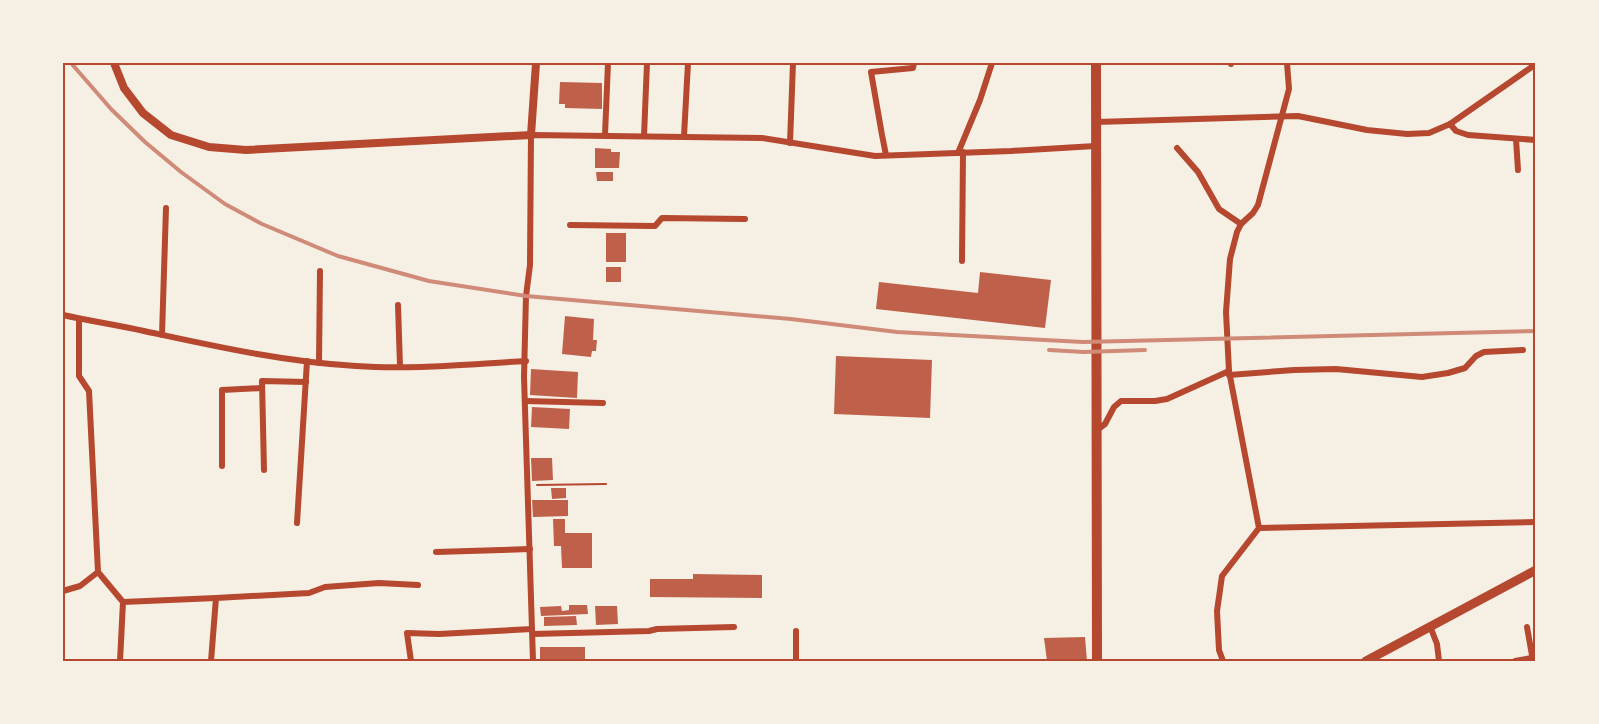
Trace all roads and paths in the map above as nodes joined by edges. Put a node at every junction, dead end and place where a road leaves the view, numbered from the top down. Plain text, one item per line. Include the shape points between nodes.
1 (114, 63) edge
2 (536, 63) edge
3 (608, 63) edge
4 (647, 63) edge
5 (688, 63) edge
6 (793, 63) edge
7 (914, 63) edge
8 (992, 63) edge
9 (1096, 63) edge
10 (1287, 63) edge
11 (1536, 64) edge
12 (1283, 116) junction
13 (1096, 122) junction
14 (1450, 124) junction
15 (531, 135) junction
16 (604, 135) junction
17 (644, 136) junction
18 (684, 136) junction
19 (1516, 139) junction
20 (1536, 140) edge
21 (790, 142) junction
22 (1095, 146) junction
23 (1178, 148) dead end
24 (961, 152) junction
25 (886, 155) junction
26 (1518, 170) dead end
27 (166, 208) dead end
28 (745, 219) dead end
29 (1241, 224) junction
30 (570, 225) dead end
31 (962, 261) dead end
32 (320, 271) dead end
33 (398, 305) dead end
34 (63, 315) edge
35 (79, 319) junction
36 (162, 335) junction
37 (1523, 350) dead end
38 (307, 361) junction
39 (526, 362) junction
40 (319, 363) junction
41 (400, 366) junction
42 (1229, 373) junction
43 (306, 382) junction
44 (262, 388) junction
45 (525, 401) junction
46 (603, 402) dead end
47 (1096, 430) junction
48 (222, 466) dead end
49 (264, 470) dead end
50 (606, 484) dead end
51 (528, 485) junction
52 (1536, 522) edge
53 (297, 523) dead end
54 (1259, 528) junction
55 (530, 549) junction
56 (436, 552) dead end
57 (1536, 570) edge
58 (98, 572) junction
59 (418, 585) dead end
60 (63, 591) edge
61 (216, 598) junction
62 (123, 602) junction
63 (1430, 626) junction
64 (734, 627) dead end
65 (1527, 627) dead end
66 (796, 631) dead end
67 (532, 632) junction
68 (1533, 660) edge
69 (120, 661) edge
70 (211, 661) edge
71 (411, 661) edge
72 (533, 661) edge
73 (796, 661) edge
74 (1097, 661) edge
75 (1223, 661) edge
76 (1366, 661) edge
77 (1438, 661) edge
78 (1515, 661) edge

1 - 15 street via 124,88 143,113 171,135 209,147 246,150
2 - 15 street
3 - 16 street
4 - 17 street
5 - 18 street
6 - 21 street
7 - 25 street via 913,68 871,72
8 - 24 street
9 - 13 main road
10 - 12 street via 1289,89
11 - 14 street
12 - 13 street
12 - 14 street via 1407,134 1429,133
12 - 29 street via 1258,205
13 - 22 main road
14 - 19 street via 1468,135
15 - 16 street
15 - 39 street
16 - 17 street
17 - 18 street
18 - 21 street
19 - 20 street
19 - 26 street
21 - 25 street
22 - 24 street
22 - 47 main road
23 - 29 street via 1198,172 1219,209
24 - 25 street
24 - 31 street
27 - 36 street
28 - 30 street via 662,218 655,226
29 - 42 street via 1229,270
32 - 40 street
33 - 41 street
34 - 35 street
35 - 36 street
35 - 58 street via 79,375 89,391
36 - 38 street via 261,356
37 - 42 street via 1484,352 1465,368 1422,377 1336,369
38 - 40 street
38 - 43 street
39 - 41 street
39 - 45 street
40 - 41 street
42 - 47 street via 1167,399 1121,401
42 - 54 street
43 - 44 street via 262,381
43 - 53 street
44 - 48 street via 222,390
44 - 49 street
45 - 46 street
45 - 51 street
47 - 74 main road
50 - 51 path
51 - 55 street
52 - 54 street
54 - 75 street via 1222,576 1217,611
55 - 56 street
55 - 67 street
57 - 63 main road
58 - 60 street via 80,586
58 - 62 street
59 - 61 street via 379,583 325,587 309,593
61 - 62 street
61 - 70 street
62 - 69 street
63 - 76 main road
63 - 77 street
64 - 67 street
65 - 68 street
66 - 73 street
67 - 71 street via 407,633
67 - 72 street
68 - 78 street

